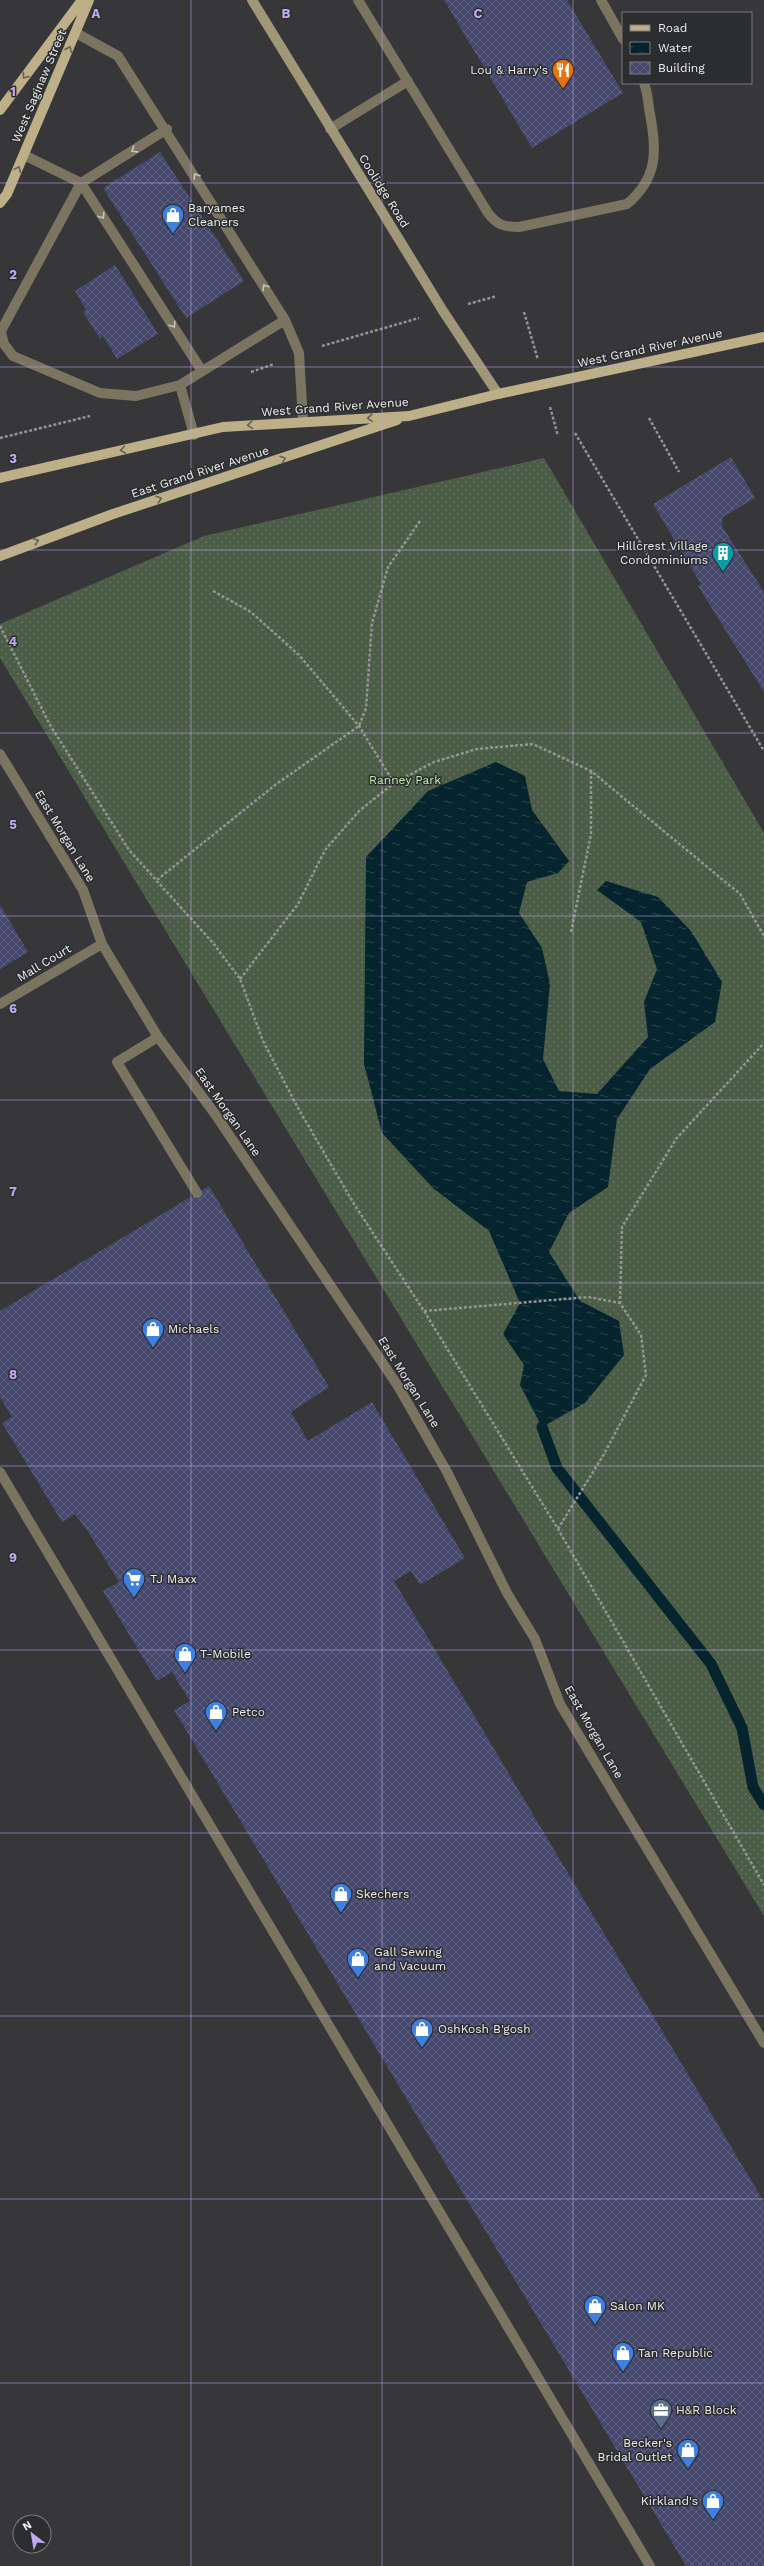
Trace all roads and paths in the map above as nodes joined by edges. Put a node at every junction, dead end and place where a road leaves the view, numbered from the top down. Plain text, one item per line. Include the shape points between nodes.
1 (82, 0) edge
2 (90, 0) edge
3 (252, 0) edge
4 (358, 0) edge
5 (601, 0) edge
6 (76, 33) junction
7 (622, 37) edge
8 (408, 81) junction
9 (644, 84) edge
10 (0, 110) edge
11 (167, 129) junction
12 (330, 129) junction
13 (24, 155) junction
14 (81, 183) junction
15 (0, 204) edge
16 (285, 320) junction
17 (1, 329) edge
18 (764, 337) edge
19 (202, 371) junction
20 (180, 385) junction
21 (498, 394) junction
22 (409, 416) junction
23 (649, 418) dead end
24 (303, 421) junction
25 (575, 433) dead end
26 (194, 434) junction
27 (679, 472) dead end
28 (0, 478) edge
29 (420, 521) dead end
30 (0, 556) edge
31 (212, 591) dead end
32 (0, 626) edge
33 (359, 726) junction
34 (764, 751) edge
35 (0, 754) edge
36 (591, 771) junction
37 (394, 783) junction
38 (157, 880) junction
39 (571, 932) dead end
40 (764, 936) edge
41 (102, 944) junction
42 (240, 979) junction
43 (0, 1004) edge
44 (158, 1037) junction
45 (764, 1043) edge
46 (197, 1193) dead end
47 (620, 1303) junction
48 (424, 1311) junction
49 (0, 1472) edge
50 (558, 1529) junction
51 (764, 1885) edge
52 (764, 2044) edge
53 (650, 2566) edge

1 -> 10 main road
2 - 6 main road, West Saginaw Street
3 - 12 street, Coolidge Road
4 - 8 lane
5 - 7 lane
6 - 11 lane via 118,56
13 -> 6 main road, West Saginaw Street
8 - 9 lane via 488,213 495,223 506,227 519,227 627,204 638,195 650,176 654,158 654,137
8 - 12 lane
11 -> 14 lane
16 -> 11 lane
12 - 21 street, Coolidge Road
13 - 14 lane
15 -> 13 main road, West Saginaw Street
14 - 17 lane
14 -> 19 lane
16 - 19 lane
16 - 24 lane via 299,353
17 - 20 lane via 4,344 13,356 100,393 136,396
18 - 21 main road, West Grand River Avenue
19 - 20 lane
20 - 26 lane
21 - 22 main road, West Grand River Avenue
22 -> 24 main road, West Grand River Avenue
30 -> 22 main road, East Grand River Avenue via 113,514
23 - 27 path
24 -> 26 main road, West Grand River Avenue via 223,427
25 - 34 path
26 -> 28 main road, West Grand River Avenue
29 - 33 path via 388,567 372,623 366,708
31 - 33 path via 251,612 299,655
32 - 38 path via 50,725 129,850
33 - 37 path
33 - 38 path via 275,785
35 - 41 lane, East Morgan Lane via 83,890
36 - 37 path via 533,744 477,749 434,762
36 - 39 path via 591,834
36 - 40 path via 740,894
37 - 42 path via 359,811 326,850 298,904
38 - 42 path via 213,943
41 - 43 lane, Mall Court
41 - 44 lane, East Morgan Lane
42 - 48 path via 263,1040 298,1108 354,1204
44 - 46 lane via 117,1062
44 - 52 lane, East Morgan Lane via 215,1114 398,1386 447,1472 507,1594 537,1644 560,1704
45 - 47 path via 676,1139 622,1227
47 - 48 path via 588,1297
47 - 50 path via 641,1335 646,1375 604,1454
48 - 50 path
49 - 53 lane
50 - 51 path

